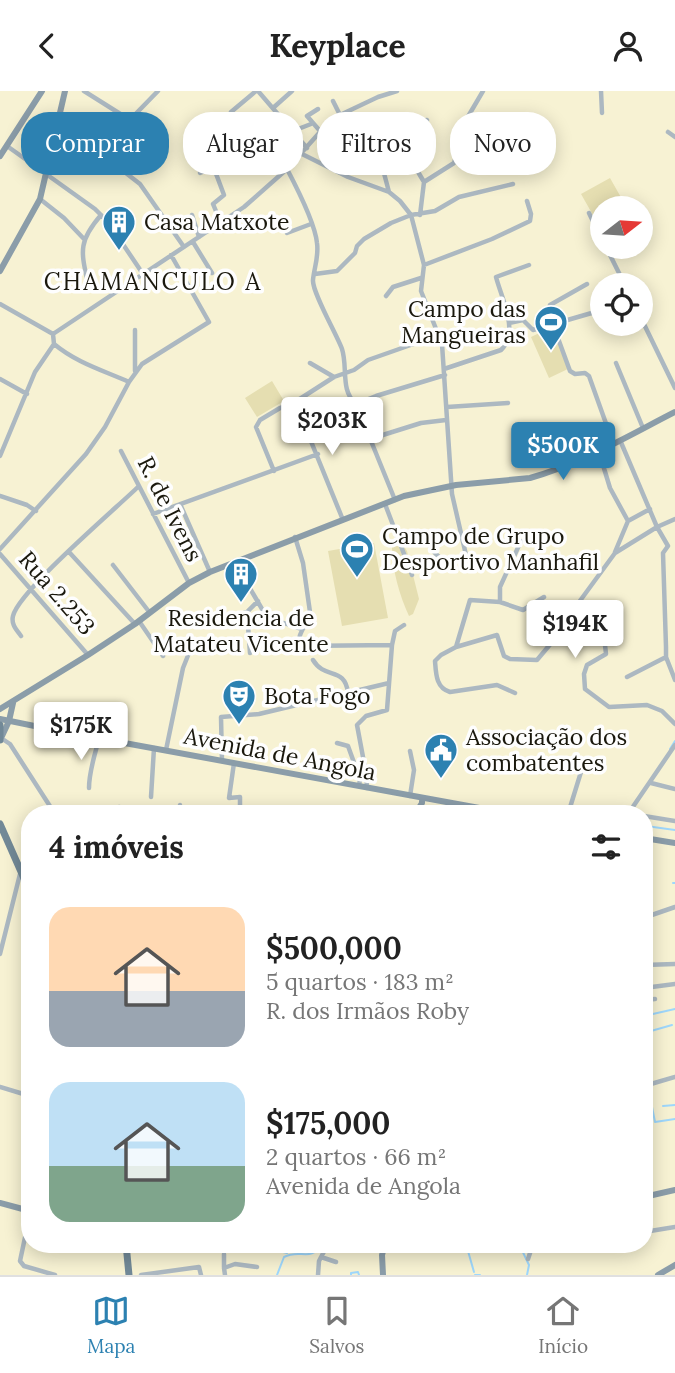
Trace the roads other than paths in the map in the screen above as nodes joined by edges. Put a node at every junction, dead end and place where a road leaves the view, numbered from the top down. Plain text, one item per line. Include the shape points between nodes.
1 (42, 91) edge
2 (65, 91) edge
3 (84, 91) edge
4 (158, 91) edge
5 (257, 91) edge
6 (292, 91) edge
7 (397, 91) edge
8 (483, 91) edge
9 (601, 91) edge
10 (333, 101) dead end
11 (273, 108) junction
12 (318, 109) dead end
13 (62, 112) edge
14 (117, 112) edge
15 (138, 112) edge
16 (231, 112) dead end
17 (276, 112) edge
18 (338, 112) edge
19 (346, 112) edge
20 (602, 113) dead end
21 (312, 124) junction
22 (303, 128) edge
23 (317, 129) edge
24 (668, 132) dead end
25 (317, 136) edge
26 (675, 137) edge
27 (303, 143) edge
28 (7, 146) junction
29 (307, 148) junction
30 (303, 153) edge
31 (303, 154) edge
32 (0, 156) edge
33 (21, 156) edge
34 (47, 175) joint
35 (129, 175) edge
36 (216, 175) edge
37 (280, 175) edge
38 (290, 175) edge
39 (384, 175) edge
40 (420, 175) edge
41 (424, 182) junction
42 (513, 184) dead end
43 (389, 192) junction
44 (40, 199) junction
45 (527, 201) dead end
46 (101, 215) junction
47 (192, 215) dead end
48 (411, 215) junction
49 (420, 215) junction
50 (221, 223) junction
51 (311, 224) junction
52 (287, 233) dead end
53 (199, 237) junction
54 (84, 239) junction
55 (193, 241) junction
56 (184, 247) junction
57 (171, 255) junction
58 (424, 265) junction
59 (530, 265) dead end
60 (0, 271) edge
61 (212, 273) dead end
62 (142, 274) junction
63 (315, 274) junction
64 (422, 278) junction
65 (587, 284) dead end
66 (89, 289) dead end
67 (386, 296) dead end
68 (0, 303) edge
69 (590, 313) edge
70 (509, 323) junction
71 (552, 323) junction
72 (135, 330) dead end
73 (459, 332) dead end
74 (53, 334) junction
75 (439, 336) junction
76 (650, 336) edge
77 (54, 344) junction
78 (310, 363) dead end
79 (616, 363) dead end
80 (444, 372) junction
81 (135, 373) junction
82 (345, 373) junction
83 (334, 377) junction
84 (0, 379) edge
85 (129, 381) junction
86 (675, 388) edge
87 (27, 394) junction
88 (295, 403) junction
89 (508, 403) dead end
90 (356, 404) junction
91 (447, 407) junction
92 (675, 412) edge
93 (446, 420) junction
94 (643, 428) junction
95 (558, 436) dead end
96 (370, 439) junction
97 (616, 441) junction
98 (121, 451) dead end
99 (598, 451) junction
100 (318, 454) junction
101 (0, 456) edge
102 (570, 464) junction
103 (274, 471) junction
104 (452, 486) junction
105 (138, 487) junction
106 (0, 496) edge
107 (395, 500) junction
108 (180, 504) junction
109 (386, 504) junction
110 (650, 509) junction
111 (36, 511) junction
112 (153, 514) junction
113 (675, 519) edge
114 (343, 520) junction
115 (628, 521) junction
116 (657, 527) junction
117 (295, 537) junction
118 (522, 541) dead end
119 (429, 545) dead end
120 (0, 552) edge
121 (69, 552) junction
122 (615, 554) junction
123 (234, 561) junction
124 (113, 565) dead end
125 (210, 572) junction
126 (412, 575) dead end
127 (190, 582) junction
128 (30, 589) junction
129 (544, 597) dead end
130 (258, 601) junction
131 (500, 602) junction
132 (574, 611) junction
133 (247, 612) junction
134 (150, 613) junction
135 (238, 615) dead end
136 (137, 622) junction
137 (404, 625) dead end
138 (301, 629) junction
139 (21, 636) dead end
140 (193, 643) dead end
141 (392, 645) junction
142 (456, 647) junction
143 (250, 653) dead end
144 (88, 655) junction
145 (163, 656) dead end
146 (667, 657) junction
147 (313, 660) dead end
148 (627, 677) dead end
149 (675, 680) edge
150 (389, 683) junction
151 (348, 693) junction
152 (515, 693) dead end
153 (13, 703) junction
154 (0, 709) edge
155 (0, 719) edge
156 (9, 720) junction
157 (675, 724) edge
158 (0, 725) edge
159 (0, 739) edge
160 (99, 739) junction
161 (337, 743) dead end
162 (675, 745) edge
163 (154, 748) junction
164 (166, 750) junction
165 (410, 751) dead end
166 (585, 759) dead end
167 (222, 761) junction
168 (234, 763) junction
169 (651, 783) junction
170 (89, 787) dead end
171 (363, 787) junction
172 (675, 789) edge
173 (410, 796) junction
174 (151, 797) dead end
175 (422, 798) junction
176 (49, 805) edge
177 (240, 805) edge
178 (421, 805) edge
179 (461, 805) edge
180 (571, 805) edge
181 (635, 805) edge
182 (653, 817) edge
183 (675, 821) edge
184 (0, 824) edge
185 (653, 839) edge
186 (675, 843) edge
187 (0, 845) edge
188 (11, 848) junction
189 (21, 870) joint
190 (675, 907) edge
191 (653, 915) edge
192 (0, 954) edge
193 (675, 964) edge
194 (653, 965) edge
195 (675, 984) edge
196 (653, 987) edge
197 (675, 1077) edge
198 (653, 1083) edge
199 (0, 1087) edge
200 (21, 1093) edge
201 (675, 1190) edge
202 (653, 1195) edge
203 (0, 1203) edge
204 (21, 1209) edge
205 (675, 1227) edge
206 (653, 1231) edge
207 (21, 1252) edge
208 (127, 1253) edge
209 (323, 1253) edge
210 (383, 1253) edge
211 (531, 1253) edge
212 (223, 1254) dead end
213 (321, 1257) junction
214 (127, 1258) junction
215 (528, 1259) dead end
216 (336, 1262) dead end
217 (675, 1265) edge
218 (257, 1267) dead end
219 (224, 1268) junction
220 (55, 1275) edge
221 (123, 1275) edge
222 (129, 1275) edge
223 (141, 1275) edge
224 (201, 1275) edge
225 (225, 1275) edge
226 (318, 1275) edge
227 (383, 1275) edge
228 (658, 1275) edge

1 - 28 street
2 - 13 street
3 - 14 street
4 - 15 street
5 - 11 street
5 - 16 street
6 - 11 street
7 - 19 street
8 - 41 street via 466,120 454,163
9 - 20 street
10 - 18 street
11 - 17 street
12 - 21 street via 308,114
21 - 22 street
21 - 23 street
24 - 26 street
25 - 29 street
27 - 29 street
28 - 32 street
28 - 33 street
29 - 30 street
31 - 43 street
34 - 44 street
34 - 46 street
35 - 56 street via 140,184
36 - 50 street via 224,195 213,204
37 - 50 street
38 - 51 street
39 - 43 street
40 - 41 street
41 - 49 street
42 - 49 street via 459,197
43 - 48 street
44 - 54 street
44 - 60 street
45 - 58 street via 530,221
46 - 54 street
46 - 62 street
47 - 53 street
48 - 49 street
48 - 58 street
48 - 63 street via 364,239 337,271
50 - 53 street
51 - 52 street
51 - 63 street via 317,242
53 - 55 street
54 - 66 street
55 - 56 street
55 - 61 street
56 - 57 street
57 - 62 street
57 - 81 street via 209,322
58 - 64 street
59 - 70 street via 496,275
62 - 74 street
63 - 82 street via 315,288 343,350
64 - 67 street via 393,288
64 - 75 street via 421,291
65 - 71 street via 550,305
68 - 74 street
69 - 71 street
70 - 71 street via 523,320 533,330
70 - 80 street via 508,341 501,350
71 - 97 street via 569,371 589,376
72 - 81 street
73 - 75 street
74 - 77 street
75 - 80 street
75 - 82 street via 368,360
76 - 86 street
77 - 85 street via 75,361
77 - 87 street
78 - 83 street
79 - 94 street
80 - 90 street
80 - 91 street
81 - 85 street
82 - 83 street
82 - 90 street
83 - 88 street
84 - 87 street
85 - 111 street via 86,454
87 - 101 street
88 - 100 street
88 - 103 street via 260,420 257,427
89 - 91 street
90 - 96 street
91 - 93 street
92 - 94 street
93 - 96 street
93 - 104 street
94 - 97 street
95 - 102 street
96 - 107 street
97 - 99 street
97 - 110 street
98 - 105 street, R. de Ivens
99 - 102 street
99 - 115 street via 610,488
100 - 103 street
100 - 114 street
102 - 104 street via 530,478
103 - 108 street
104 - 107 street
104 - 119 street via 466,555 440,559
105 - 112 street, R. de Ivens
105 - 121 street
106 - 111 street
107 - 109 street
108 - 112 street
108 - 125 street
109 - 114 street
109 - 126 street
110 - 115 street
110 - 116 street
111 - 120 street
112 - 127 street, R. de Ivens
113 - 116 street
114 - 117 street
115 - 122 street
116 - 122 street
116 - 146 street via 668,546 663,552
117 - 123 street
117 - 138 street via 310,613
118 - 131 street via 500,586
120 - 128 street, Rua 2.253
121 - 128 street
121 - 136 street
122 - 132 street
123 - 125 street
123 - 130 street
124 - 134 street
125 - 127 street
127 - 134 street
128 - 139 street via 13,614 13,626
128 - 144 street, Rua 2.253
129 - 131 street via 523,610
130 - 133 street
130 - 138 street via 269,621
131 - 142 street via 468,601
132 - 142 street via 538,660 502,655 497,635
132 - 157 street via 604,636 606,654 587,665 585,689 609,707 656,707
133 - 135 street
133 - 143 street
134 - 136 street
136 - 144 street
136 - 145 street
137 - 141 street via 395,631
138 - 141 street via 298,644 303,648
140 - 164 street
141 - 150 street
142 - 152 street via 435,661 444,690 498,685
144 - 153 street
146 - 148 street
146 - 149 street
147 - 151 street via 321,671 343,677
150 - 151 street
150 - 171 street via 387,710 366,716 356,725 366,773
151 - 167 street via 258,714 221,717
153 - 154 street
153 - 156 street
155 - 156 street, Avenida de Angola
156 - 159 street
156 - 160 street, Avenida de Angola
158 - 159 main road
159 - 176 street via 10,744
160 - 163 street, Avenida de Angola
160 - 170 street
161 - 171 street via 348,746
162 - 169 street
163 - 164 street, Avenida de Angola
163 - 174 street
164 - 167 street, Avenida de Angola
165 - 173 street via 414,770
166 - 180 street
167 - 168 street, Avenida de Angola
168 - 171 street, Avenida de Angola
168 - 177 street via 229,798 240,797
169 - 172 street
169 - 181 street
171 - 173 street, Avenida de Angola
173 - 175 street, Avenida de Angola
175 - 178 street
175 - 179 street, Avenida de Angola
182 - 183 street
184 - 188 main road
185 - 186 street
187 - 188 street
188 - 189 main road
189 - 192 street
190 - 191 street
193 - 194 street
195 - 196 street
197 - 198 street
199 - 200 street
201 - 202 street
203 - 204 street
205 - 206 street
207 - 220 street via 21,1264
208 - 214 main road
209 - 213 street
210 - 227 street
211 - 215 street
212 - 219 street
213 - 216 street
213 - 226 street
214 - 221 street
214 - 222 main road
217 - 228 street
218 - 219 street via 235,1264
219 - 225 street
223 - 224 street via 199,1267

